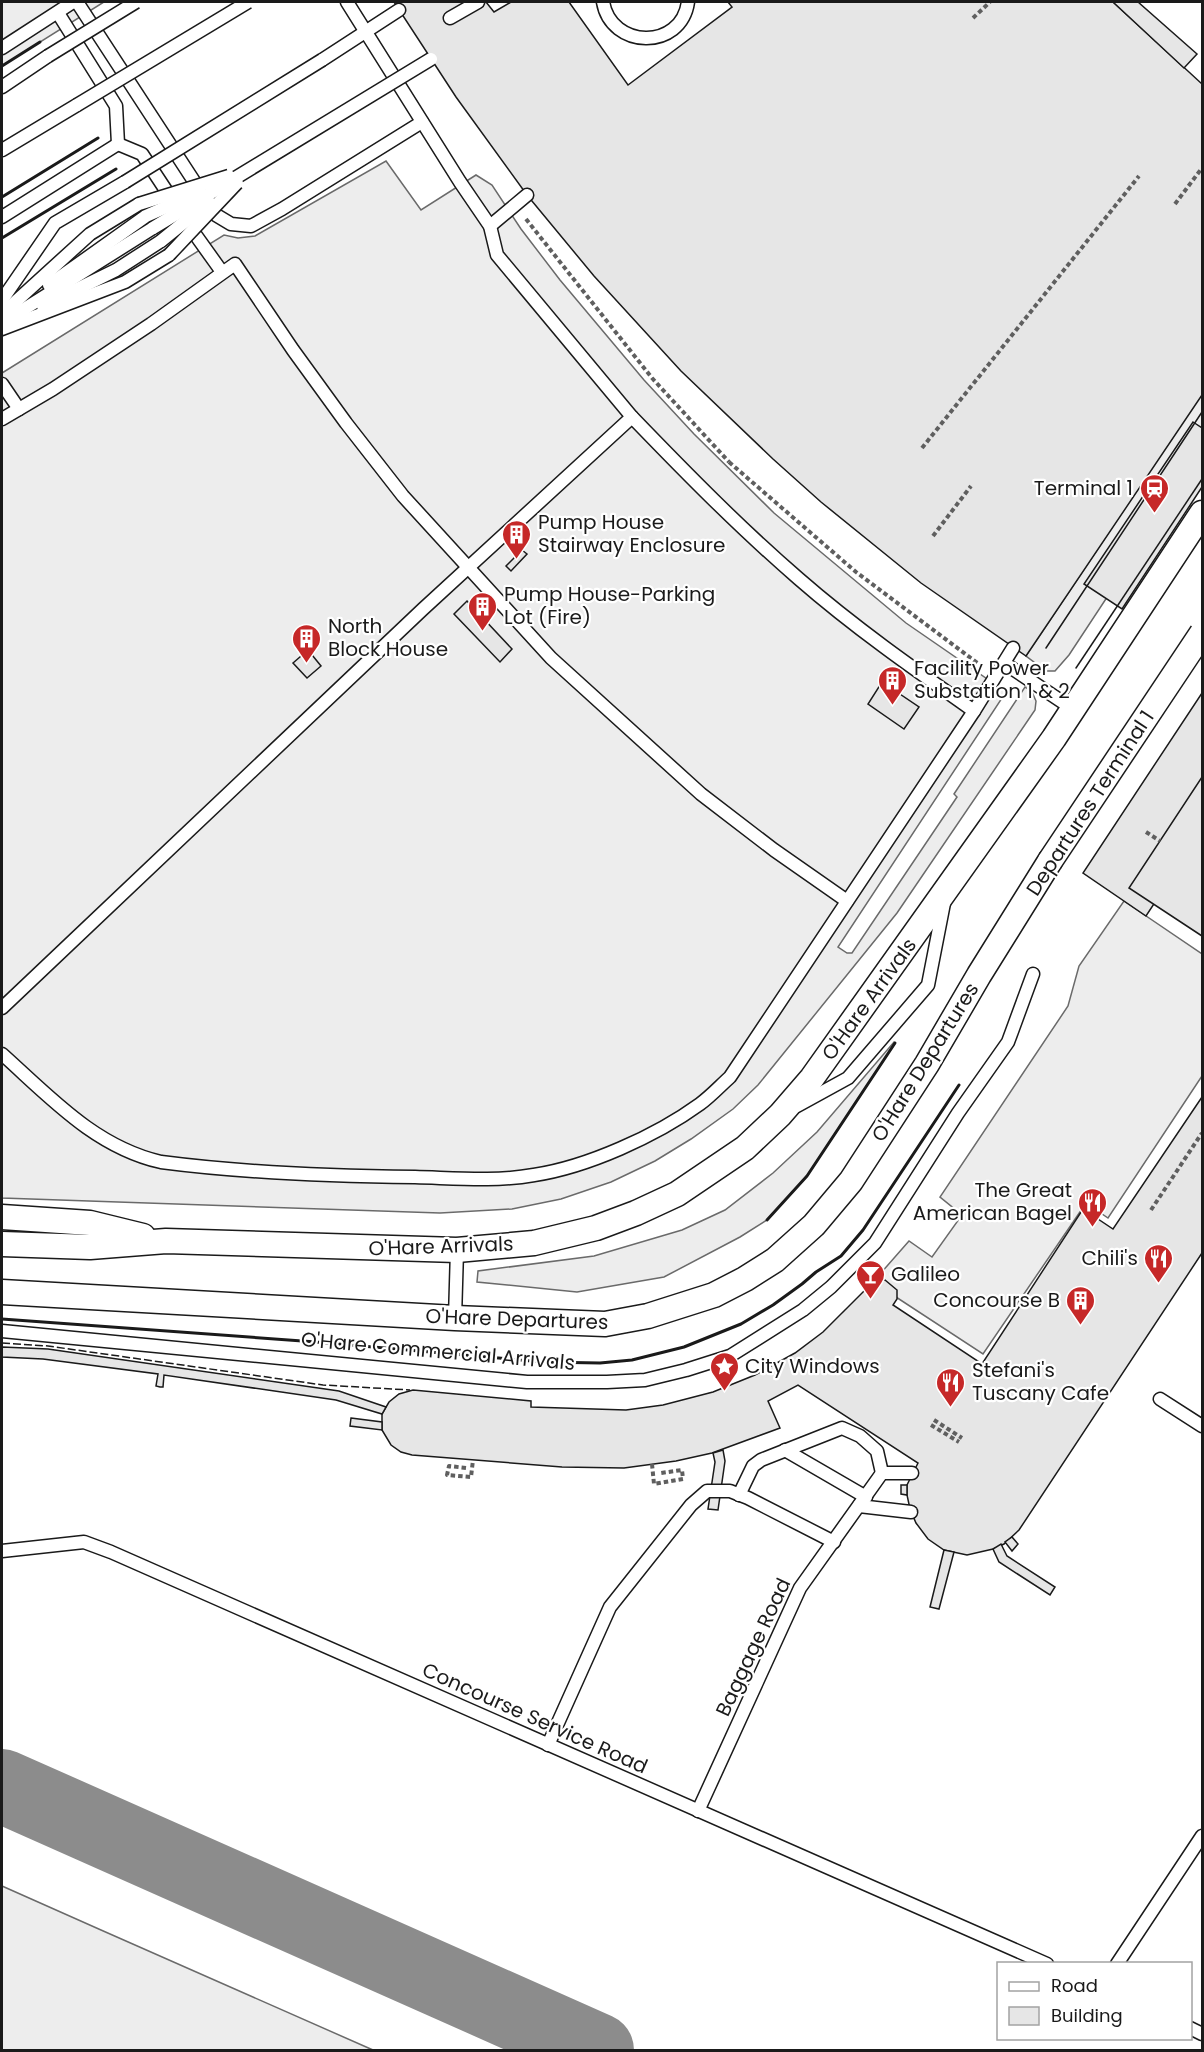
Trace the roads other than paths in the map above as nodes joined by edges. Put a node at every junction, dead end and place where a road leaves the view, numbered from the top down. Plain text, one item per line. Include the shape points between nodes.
1 (75, 2) edge
2 (136, 2) edge
3 (248, 2) edge
4 (347, 2) edge
5 (478, 2) edge
6 (603, 2) edge
7 (687, 2) edge
8 (399, 10) dead end
9 (58, 13) junction
10 (450, 18) dead end
11 (365, 32) junction
12 (2, 48) edge
13 (431, 59) dead end
14 (2, 87) edge
15 (423, 122) junction
16 (118, 144) junction
17 (2, 150) edge
18 (248, 171) junction
19 (527, 195) dead end
20 (2, 217) edge
21 (490, 226) junction
22 (222, 272) junction
23 (2, 300) edge
24 (2, 314) edge
25 (2, 324) edge
26 (2, 384) edge
27 (19, 409) junction
28 (632, 417) junction
29 (2, 419) edge
30 (1203, 513) edge
31 (469, 568) junction
32 (1203, 633) edge
33 (1013, 648) dead end
34 (1004, 663) junction
35 (1073, 709) junction
36 (974, 711) junction
37 (947, 890) junction
38 (847, 901) junction
39 (1033, 974) dead end
40 (979, 975) joint
41 (2, 1008) edge
42 (2, 1054) edge
43 (780, 1115) junction
44 (2, 1216) edge
45 (166, 1241) junction
46 (2, 1244) edge
47 (457, 1250) junction
48 (2, 1292) edge
49 (456, 1318) junction
50 (2, 1331) edge
51 (1160, 1399) dead end
52 (1203, 1426) edge
53 (785, 1450) junction
54 (882, 1473) junction
55 (912, 1473) dead end
56 (739, 1495) junction
57 (862, 1502) junction
58 (911, 1512) dead end
59 (834, 1542) junction
60 (2, 1551) edge
61 (548, 1745) junction
62 (698, 1811) junction
63 (1203, 1836) edge
64 (1042, 1962) edge
65 (1118, 1962) edge

1 - 9 lane
1 - 15 lane via 216,215 231,224 251,226
2 - 14 lane, bridge
3 - 17 lane, bridge
4 - 11 lane
5 - 10 lane
6 - 7 lane via 608,18 618,29 644,39 672,30 681,20
8 - 11 lane
9 - 12 lane
9 - 16 lane via 116,106
11 - 15 lane
11 - 23 lane, bridge via 55,223
13 - 18 lane, bridge
15 - 21 lane
16 - 20 lane
16 - 22 lane via 142,154
18 - 24 lane, bridge via 138,204 90,234
18 - 25 lane, bridge
18 - 25 lane, bridge via 161,241 116,270
18 - 25 lane, bridge via 146,216
18 - 25 lane, bridge via 169,255 125,282
19 - 21 lane
21 - 28 lane via 497,255
22 - 27 lane via 151,324
22 - 31 lane via 235,264 293,350 402,496
26 - 27 lane
27 - 29 lane
28 - 31 lane
28 - 36 lane via 731,518 799,579 875,642
30 - 35 street, O'Hare Arrivals
31 - 38 lane via 551,658 701,794
31 - 41 lane
32 - 40 street, Departures Terminal 1, bridge via 1050,861
33 - 34 lane
34 - 35 lane
34 - 36 lane
35 - 37 street, O'Hare Arrivals
36 - 38 lane
37 - 43 street, O'Hare Arrivals via 812,1078
37 - 43 lane via 928,985 848,1078
38 - 42 lane via 730,1077 700,1104 627,1146 532,1176 292,1174 141,1157 82,1125
39 - 50 lane, O'Hare Commercial Arrivals via 1008,1042 875,1243 803,1310 730,1356 645,1380 527,1382
40 - 49 street, O'Hare Departures via 927,1064 850,1181 814,1225 775,1260 714,1295 648,1316 605,1324
43 - 47 street, O'Hare Arrivals via 745,1148 707,1175 636,1213 596,1228 534,1243
44 - 45 street via 90,1223
45 - 46 street, O'Hare Arrivals via 90,1247
45 - 47 street, O'Hare Arrivals
47 - 49 lane
48 - 49 street, O'Hare Departures
51 - 52 lane
53 - 54 lane via 842,1428 860,1436 877,1451
53 - 56 lane via 753,1466
53 - 57 lane
54 - 55 lane
54 - 57 lane, Baggage Road
56 - 59 lane
56 - 61 lane via 707,1491 691,1505 610,1607
57 - 58 lane
57 - 59 lane, Baggage Road
59 - 62 lane, Baggage Road via 801,1588
60 - 61 lane, Concourse Service Road via 84,1542
61 - 62 lane, Concourse Service Road
62 - 64 lane, Concourse Service Road
63 - 65 lane

